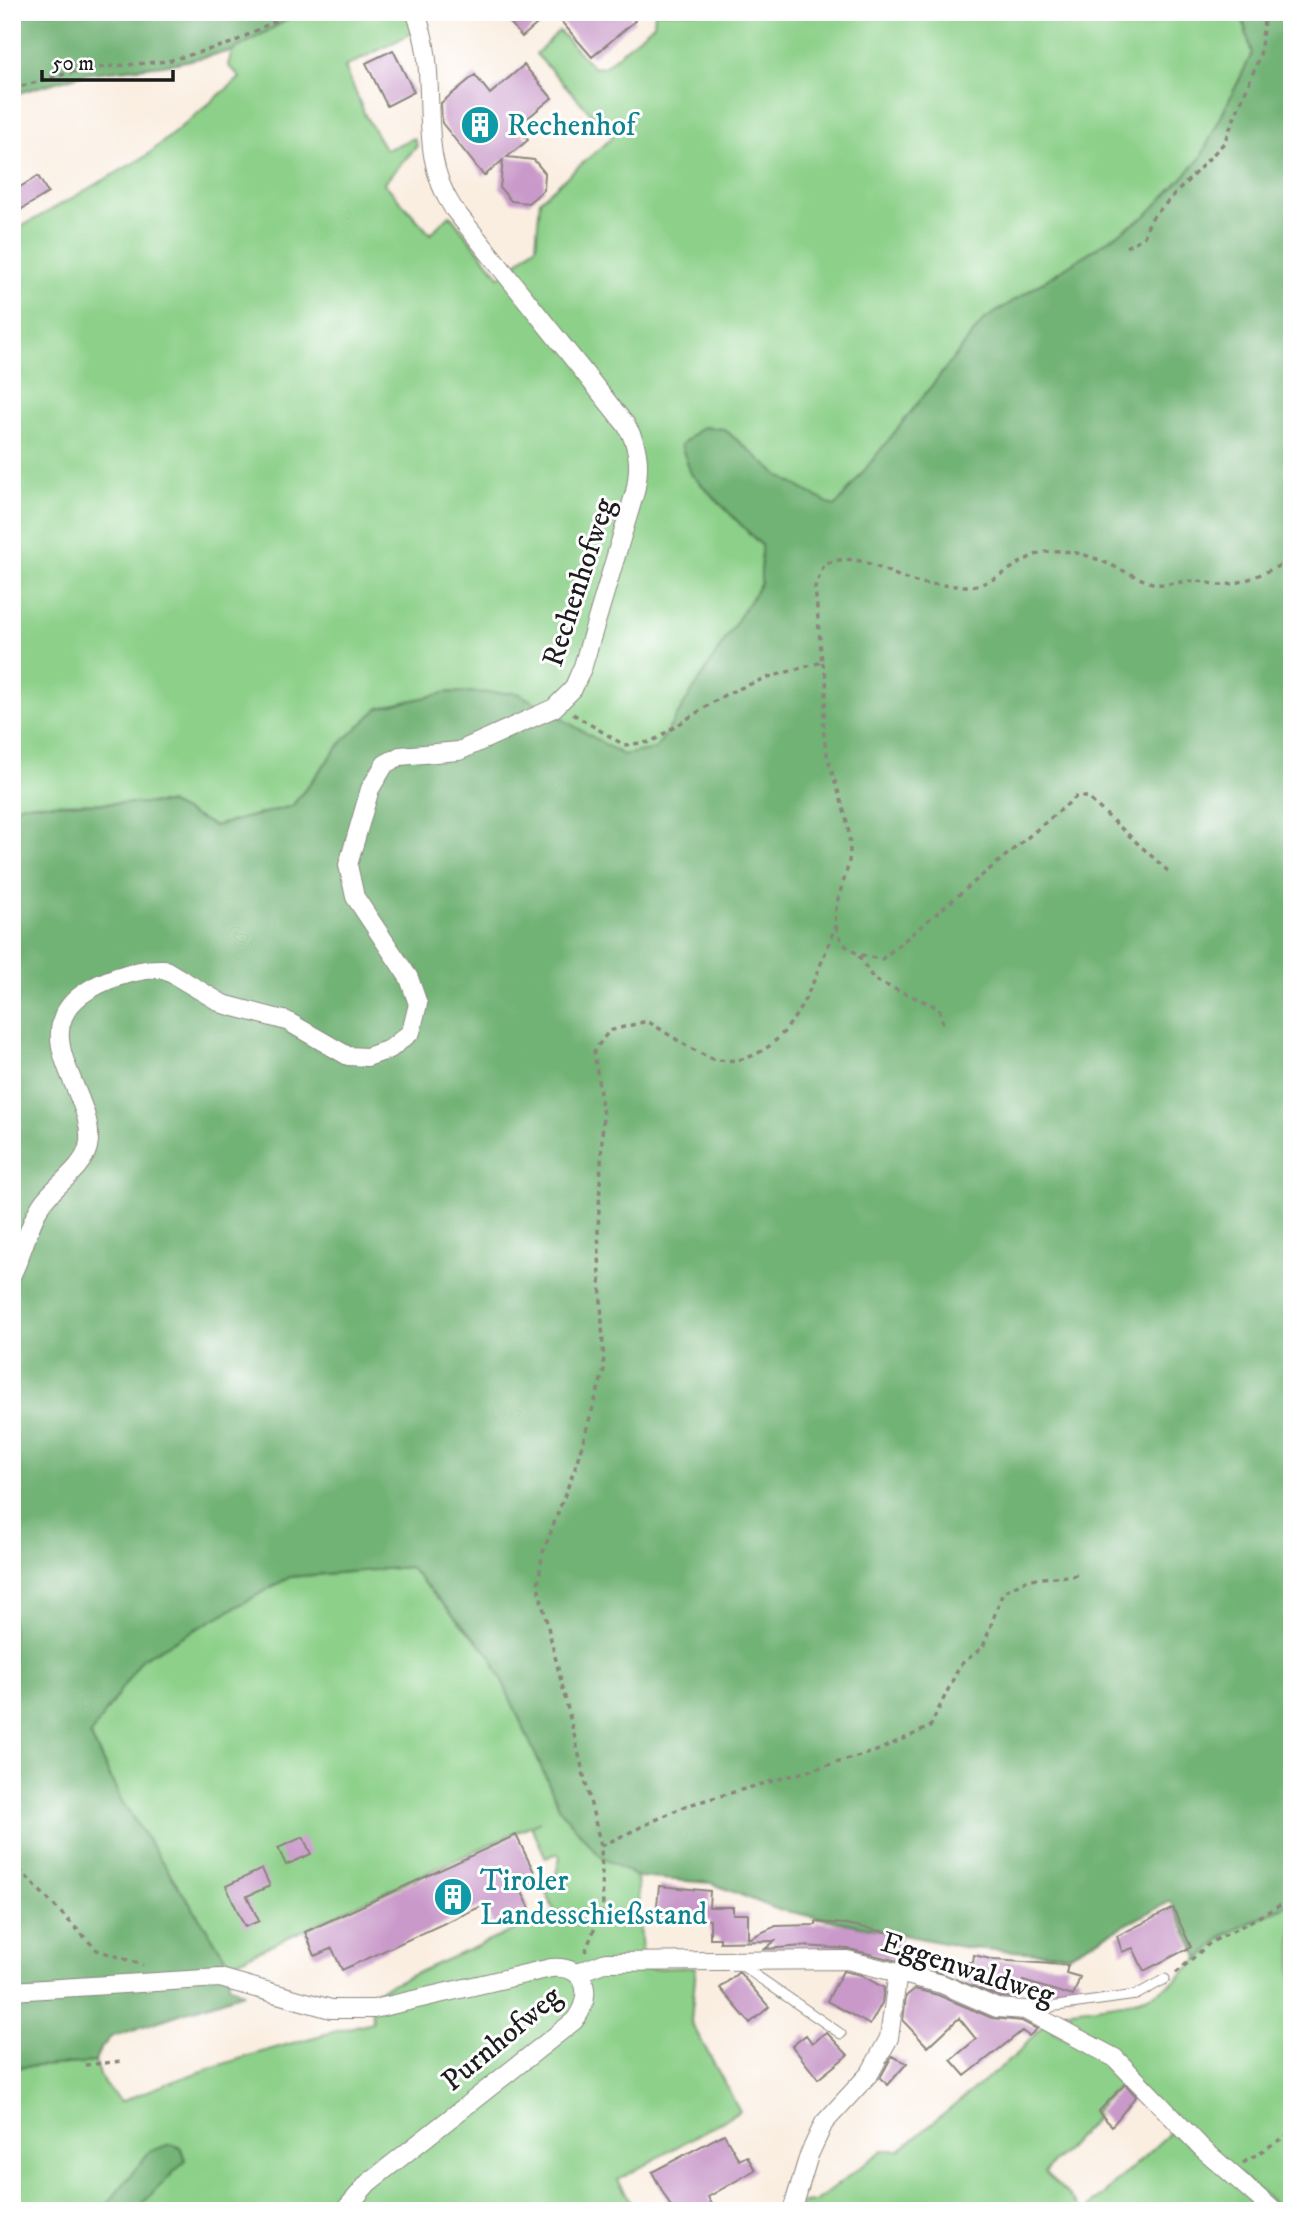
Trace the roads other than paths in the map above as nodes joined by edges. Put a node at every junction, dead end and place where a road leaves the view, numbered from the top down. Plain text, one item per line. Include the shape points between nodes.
1 (415, 12) edge
2 (12, 1274) edge
3 (733, 1960) junction
4 (898, 1972) junction
5 (576, 1973) junction
6 (1165, 1979) road end
7 (12, 1991) edge
8 (1025, 2010) junction
9 (841, 2034) dead end
10 (344, 2211) edge
11 (792, 2211) edge
12 (1274, 2211) edge

1 - 2 street, Rechenhofweg via 428,58 429,139 440,187 637,445 635,492 583,666 560,704 459,751 400,756 379,771 348,875 355,897 409,978 418,1004 411,1032 390,1049 367,1057 348,1056 287,1021 223,1004 164,969 99,984 79,996 65,1017 60,1041 86,1123 88,1146 40,1207
3 - 4 street, Eggenwaldweg via 848,1960
3 - 5 street, Eggenwaldweg via 606,1962
3 - 9 lane
4 - 8 street, Eggenwaldweg via 966,1992 997,2008
4 - 11 street via 889,2038 870,2073 824,2123
5 - 7 street, Purnhofweg via 551,1968 374,2009 331,2009 220,1978
5 - 10 street, Purnhofweg via 586,1997 574,2021 368,2183
6 - 8 lane via 1136,1995
8 - 12 street, Eggenwaldweg via 1107,2052

